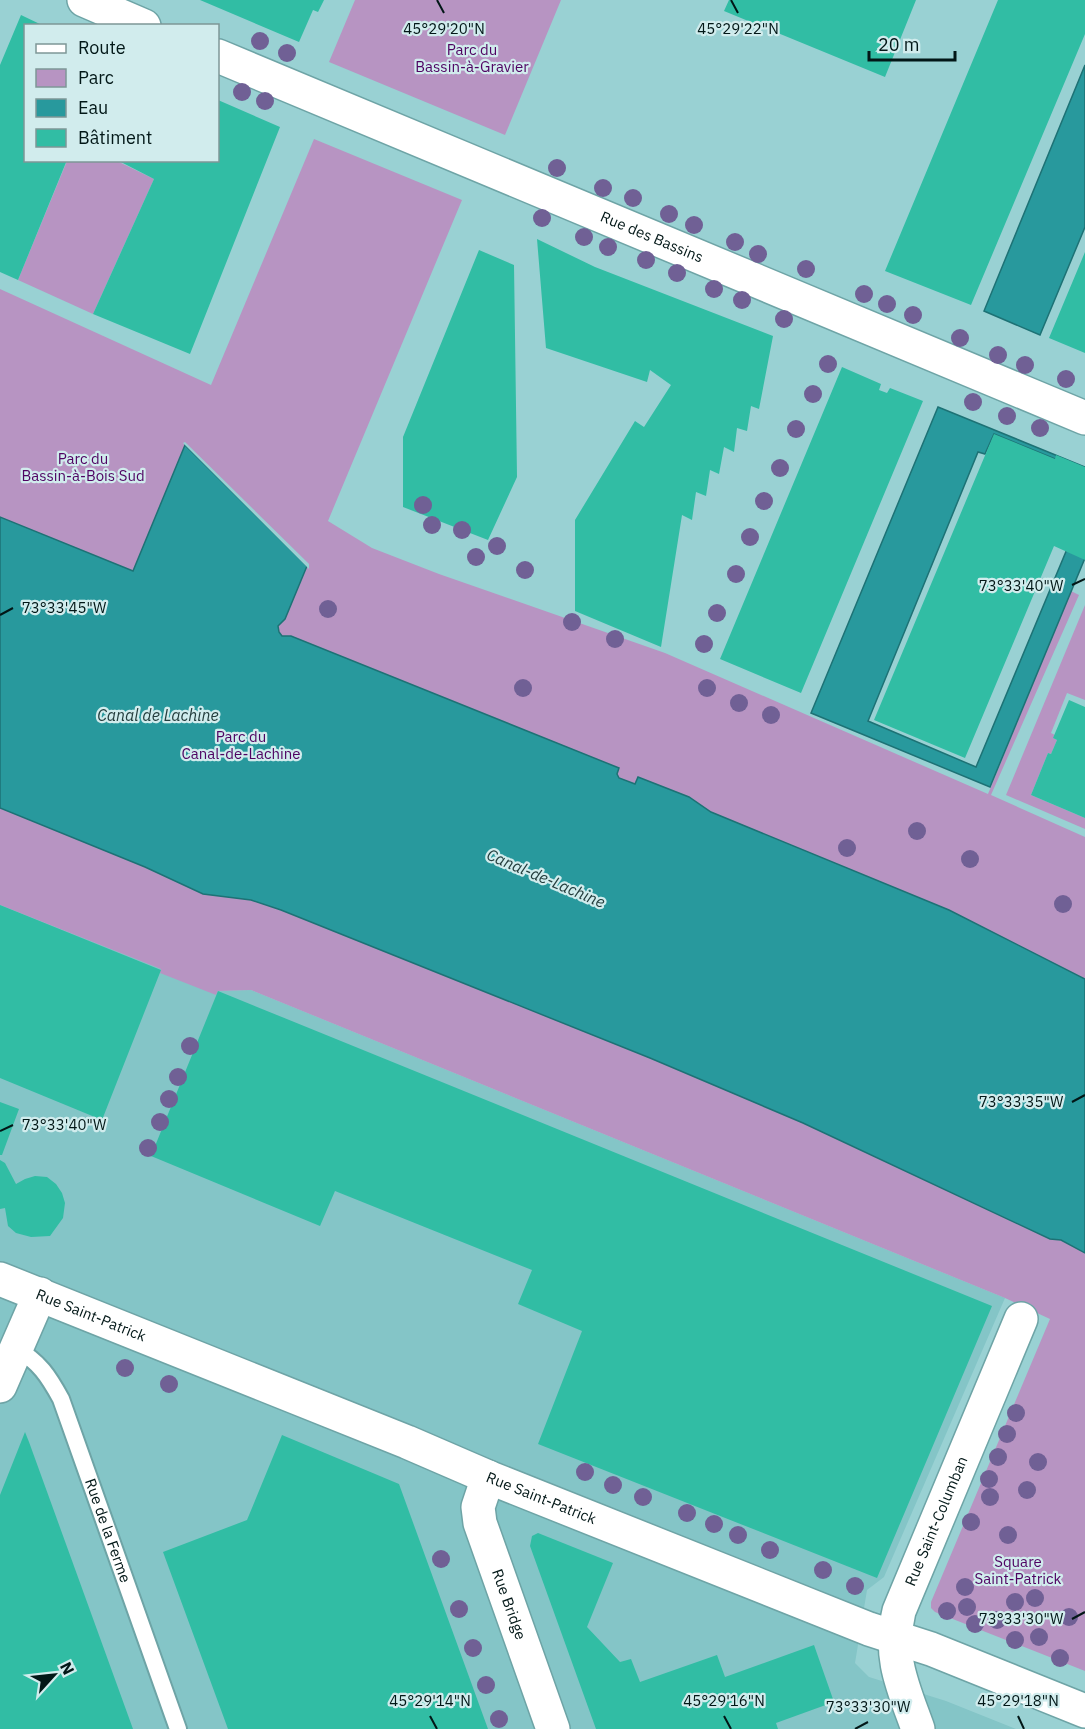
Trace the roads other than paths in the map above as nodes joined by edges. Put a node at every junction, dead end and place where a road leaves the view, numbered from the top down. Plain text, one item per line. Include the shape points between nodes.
1 (84, 0) edge
2 (139, 24) edge
3 (219, 56) edge
4 (1085, 418) edge
5 (0, 1279) edge
6 (40, 1294) junction
7 (1021, 1319) dead end
8 (16, 1349) junction
9 (0, 1386) edge
10 (488, 1477) junction
11 (894, 1638) junction
12 (1085, 1711) edge
13 (178, 1729) edge
14 (553, 1729) edge
15 (918, 1729) edge

1 - 2 street
3 - 4 street, Rue des Bassins
5 - 6 street, Rue Saint-Patrick
6 - 8 street
6 - 10 street, Rue Saint-Patrick
7 - 11 street, Rue Saint-Columban via 901,1604
8 - 9 street
8 - 13 lane, Rue de la Ferme via 43,1369 61,1400
10 - 11 street, Rue Saint-Patrick
10 - 14 street, Rue Bridge via 478,1507 480,1523
11 - 12 street, Rue Saint-Patrick
11 - 15 street, Rue Saint-Columban via 900,1677

